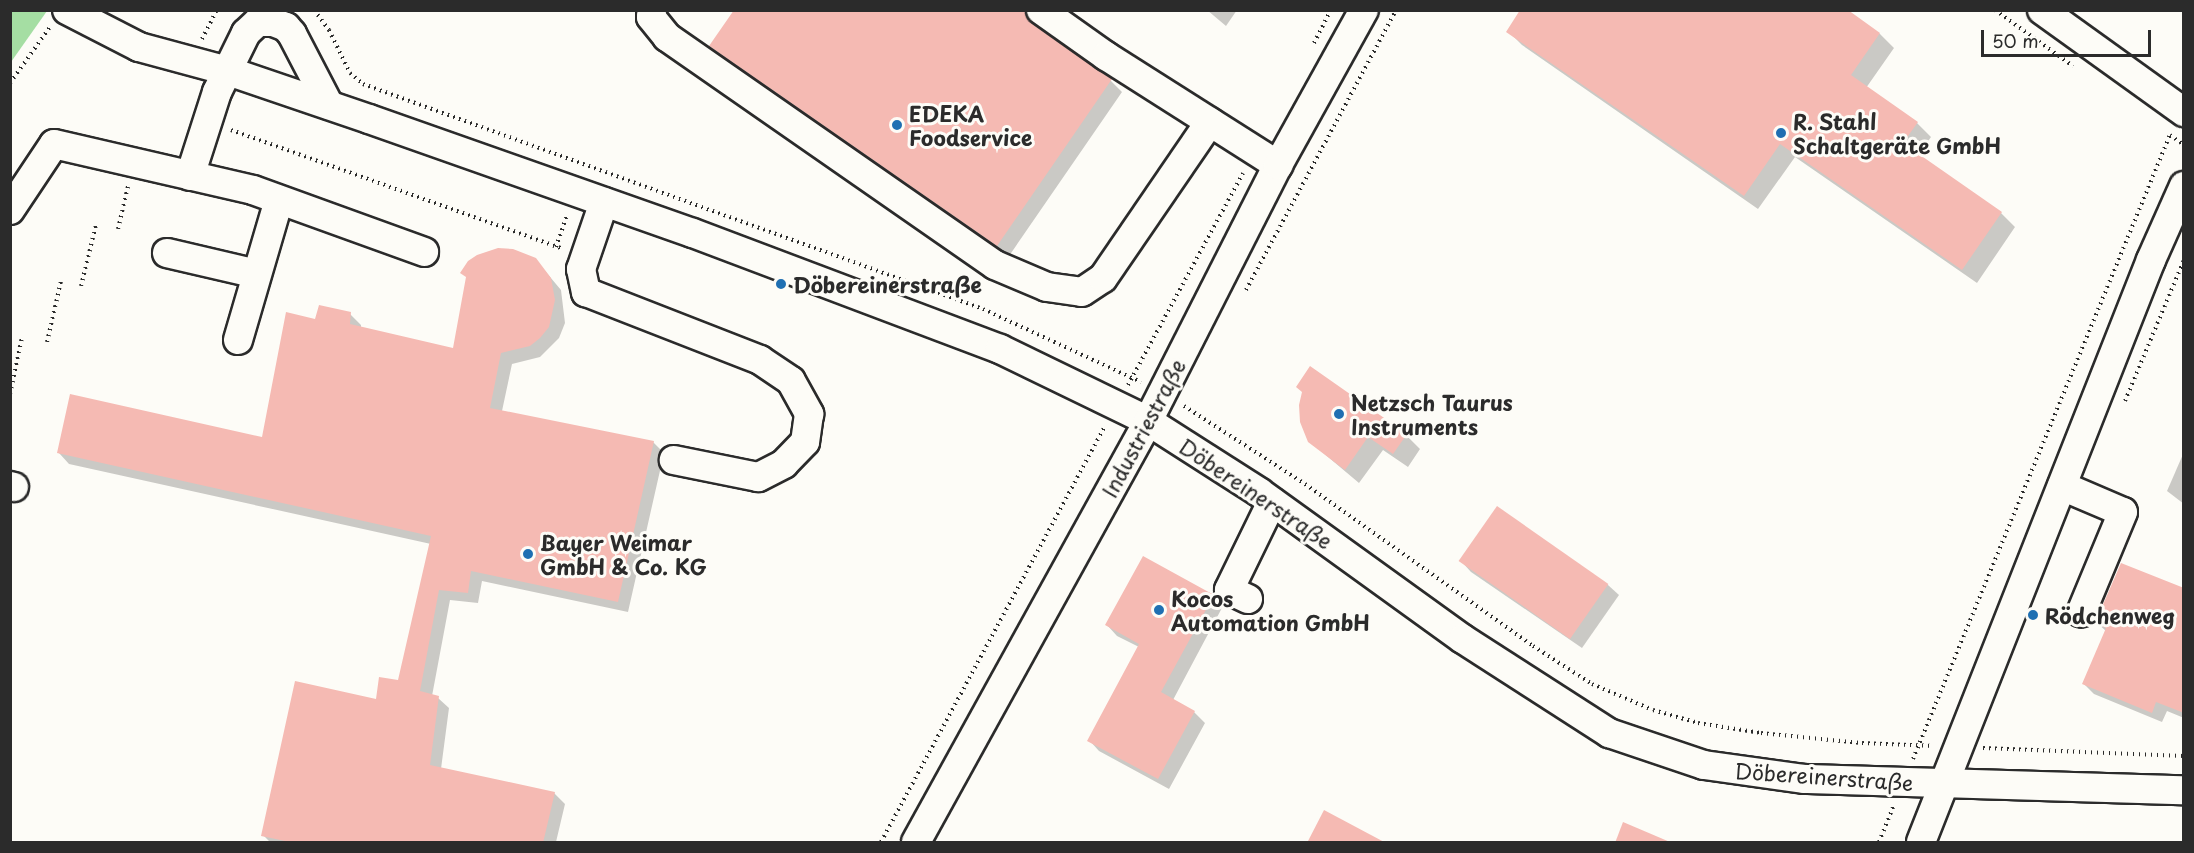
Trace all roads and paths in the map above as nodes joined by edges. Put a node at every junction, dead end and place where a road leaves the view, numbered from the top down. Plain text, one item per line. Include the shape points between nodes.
1 (652, 10) edge
2 (1041, 10) edge
3 (1364, 10) edge
4 (2042, 10) edge
5 (59, 18) edge
6 (228, 71) junction
7 (10, 83) edge
8 (329, 105) junction
9 (208, 121) junction
10 (1210, 122) junction
11 (2177, 124) edge
12 (134, 163) junction
13 (1278, 165) junction
14 (190, 176) junction
15 (2184, 186) edge
16 (574, 191) junction
17 (279, 200) junction
18 (604, 202) junction
19 (10, 210) edge
20 (96, 225) dead end
21 (118, 229) dead end
22 (556, 247) junction
23 (424, 252) dead end
24 (167, 253) dead end
25 (585, 257) junction
26 (257, 274) junction
27 (61, 281) dead end
28 (81, 285) dead end
29 (22, 337) dead end
30 (238, 340) dead end
31 (47, 342) dead end
32 (10, 394) edge
33 (1148, 421) junction
34 (674, 460) dead end
35 (2062, 486) junction
36 (1272, 502) junction
37 (1248, 599) dead end
38 (2081, 612) dead end
39 (1903, 783) junction
40 (1946, 784) junction
41 (2184, 790) edge
42 (916, 843) edge
43 (1879, 843) edge
44 (1921, 843) edge

1 - 10 street via 651,17 667,37 995,265 1047,287 1082,292 1103,278
2 - 10 street
3 - 13 street, Industriestraße
4 - 11 street
5 - 6 street, Döbereinerstraße via 139,47
5 - 7 path
6 - 8 street, Döbereinerstraße
6 - 8 street via 246,33 258,22 273,22 292,34
6 - 9 street
8 - 16 street, Döbereinerstraße
9 - 14 street
9 - 22 path
10 - 13 street
11 - 39 path
12 - 14 street
12 - 19 street via 54,144
12 - 21 path
13 - 33 street, Industriestraße
14 - 17 street
15 - 35 street
16 - 18 street, Döbereinerstraße
16 - 22 path
17 - 23 street
17 - 26 street
18 - 25 street
18 - 33 street, Döbereinerstraße via 1000,349
20 - 28 path
22 - 25 path
24 - 26 street
25 - 34 street via 581,269 586,292 760,360 791,381 809,414 805,442 784,464 758,477
26 - 30 street
27 - 31 path
29 - 32 path
33 - 36 street, Döbereinerstraße
33 - 42 street, Industriestraße
35 - 38 street via 2123,512
35 - 40 street
36 - 37 street via 1229,590
36 - 39 street, Döbereinerstraße via 1463,639 1610,733 1704,765 1805,779
39 - 40 street, Döbereinerstraße
39 - 43 path
40 - 41 street, Döbereinerstraße
40 - 44 street

